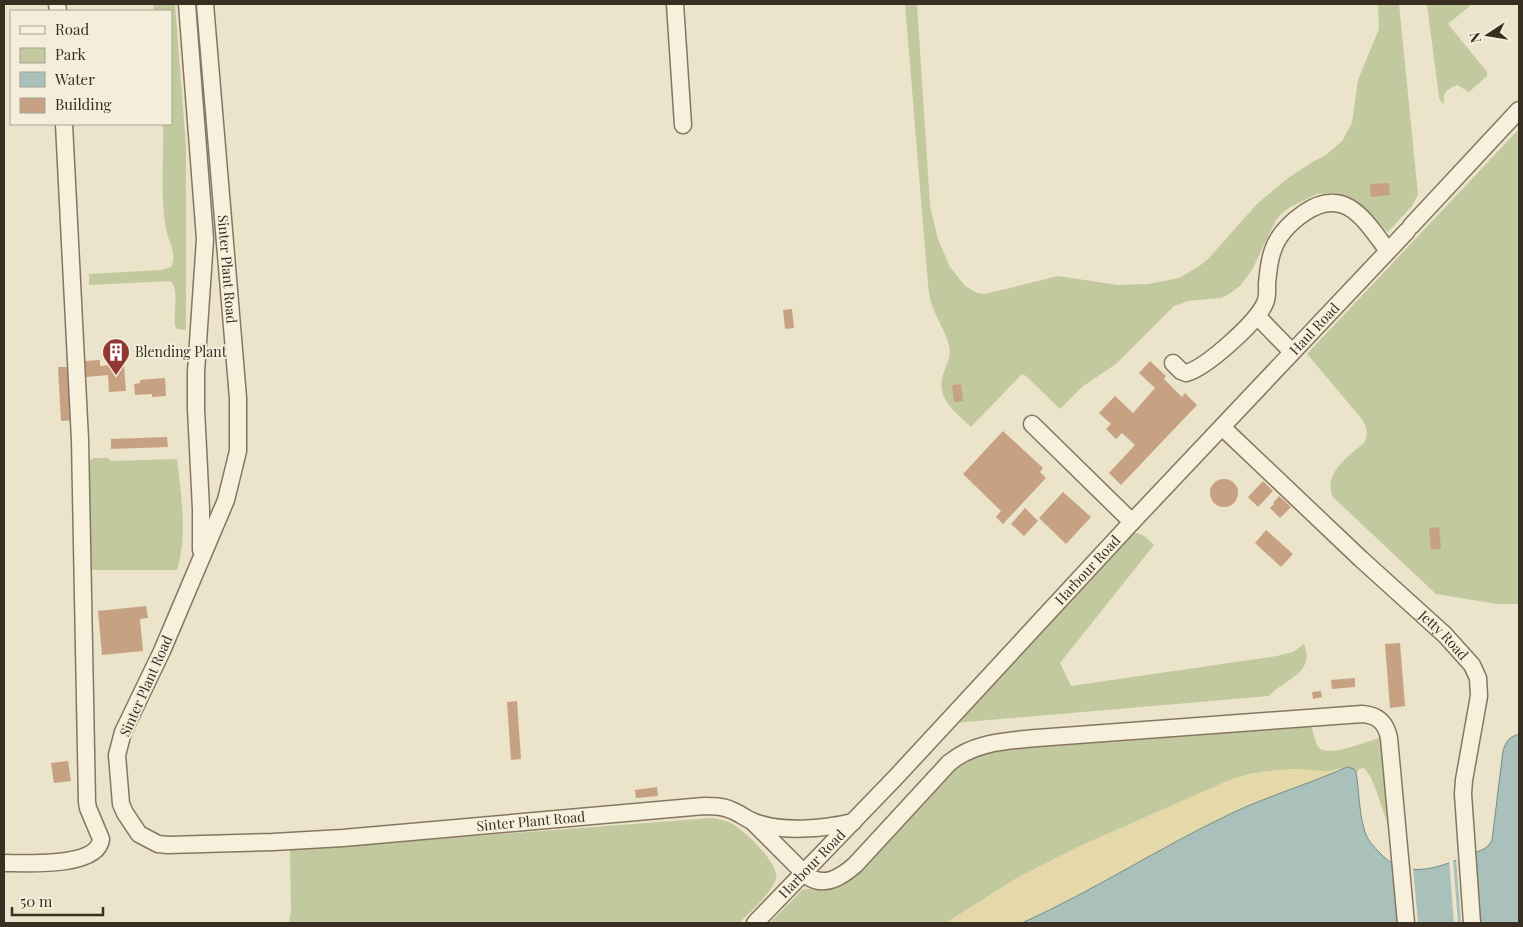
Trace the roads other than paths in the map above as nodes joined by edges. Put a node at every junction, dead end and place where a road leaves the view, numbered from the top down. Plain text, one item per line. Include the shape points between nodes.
1 (187, 4) edge
2 (205, 4) edge
3 (675, 4) edge
4 (1519, 110) edge
5 (64, 125) edge
6 (683, 125) dead end
7 (1388, 251) junction
8 (1257, 316) junction
9 (1292, 352) junction
10 (1173, 363) dead end
11 (1032, 424) dead end
12 (1222, 427) junction
13 (1132, 522) junction
14 (201, 557) junction
15 (752, 822) junction
16 (853, 822) junction
17 (4, 863) edge
18 (804, 873) junction
19 (755, 923) edge
20 (1406, 923) edge
21 (1472, 923) edge

1 - 14 lane via 205,239 196,372
2 - 14 lane, Sinter Plant Road via 239,439 236,466 226,500
3 - 6 lane
4 - 7 lane, Haul Road
5 - 17 lane via 80,440 87,802 101,839 94,851 74,859
7 - 8 lane via 1371,228 1348,207 1336,202 1318,204 1297,218 1277,241 1269,262 1265,303
7 - 9 lane, Haul Road
8 - 9 lane
8 - 10 lane via 1200,367 1186,373
9 - 12 lane, Haul Road
11 - 13 lane
12 - 13 lane, Harbour Road
12 - 21 lane, Jetty Road via 1456,646 1475,670 1479,703 1463,794
13 - 16 lane, Harbour Road
14 - 15 lane, Sinter Plant Road via 162,651 123,732 117,755 121,804 139,834 148,840 168,845 289,842 704,806 731,810
15 - 16 lane, Sinter Plant Road via 806,828
15 - 18 lane
16 - 18 lane, Harbour Road
18 - 19 lane, Harbour Road
18 - 20 lane via 820,882 844,874 944,768 964,752 979,746 1013,740 1362,714 1377,717 1388,733

